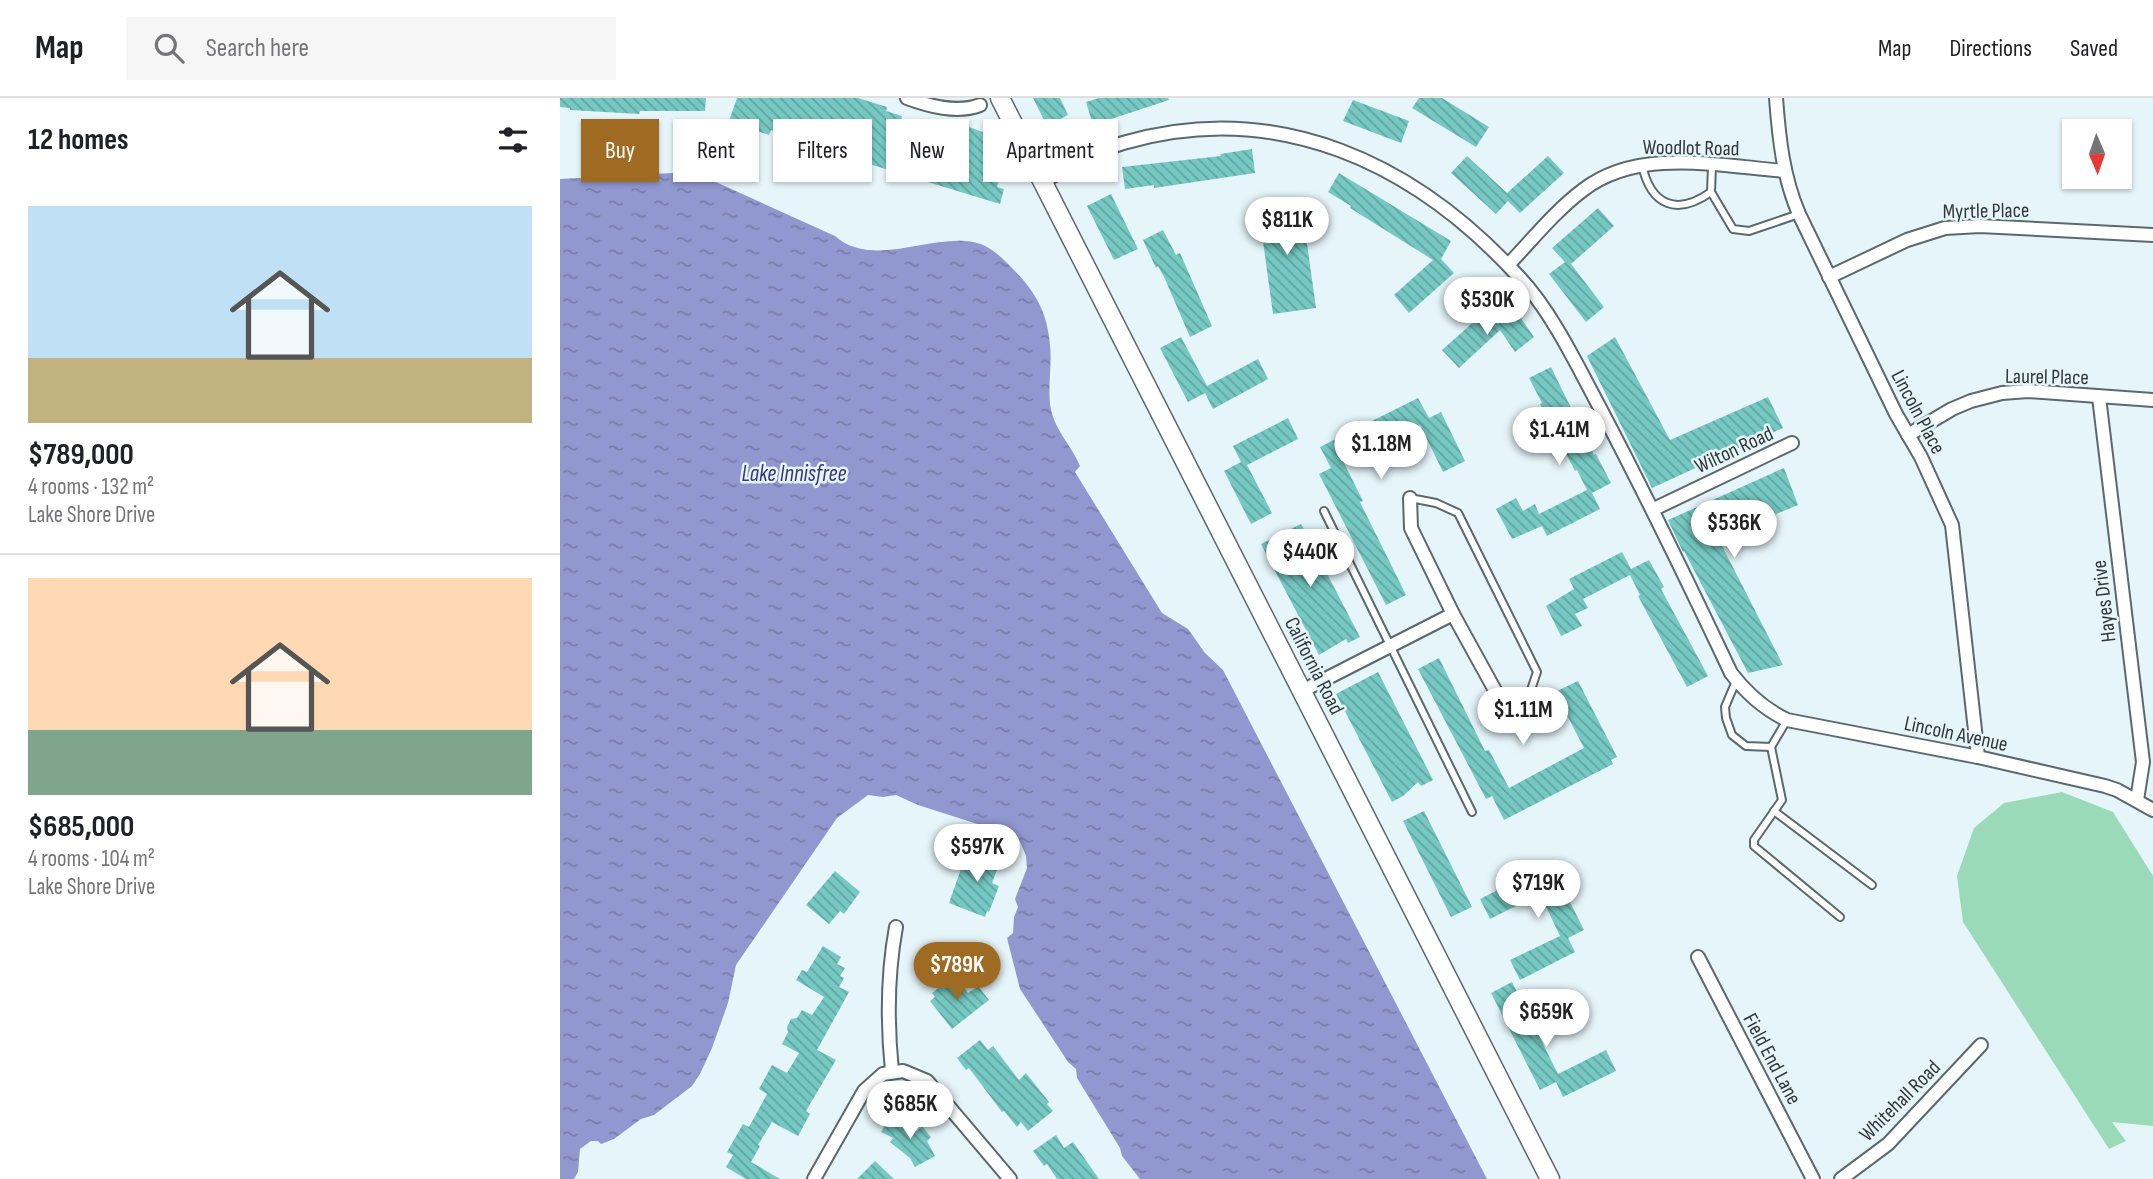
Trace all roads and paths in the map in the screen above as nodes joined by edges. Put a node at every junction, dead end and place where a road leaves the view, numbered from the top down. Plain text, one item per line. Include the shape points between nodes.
1 (906, 98) edge
2 (1000, 98) edge
3 (1776, 98) edge
4 (980, 105) dead end
5 (1010, 119) edge
6 (1118, 145) edge
7 (1642, 165) junction
8 (1712, 166) junction
9 (1785, 171) junction
10 (1042, 182) edge
11 (1711, 192) junction
12 (1798, 214) junction
13 (2153, 235) edge
14 (1507, 265) junction
15 (1829, 277) junction
16 (2099, 397) junction
17 (2153, 400) edge
18 (1908, 435) junction
19 (1792, 443) dead end
20 (1410, 498) joint
21 (1654, 509) junction
22 (1324, 511) dead end
23 (1452, 614) junction
24 (1392, 645) junction
25 (1736, 680) junction
26 (1302, 691) junction
27 (1522, 717) joint
28 (1787, 720) junction
29 (1771, 747) junction
30 (1978, 757) junction
31 (2137, 800) junction
32 (2153, 810) edge
33 (1774, 811) junction
34 (1472, 812) dead end
35 (1872, 885) dead end
36 (1840, 917) dead end
37 (896, 927) dead end
38 (1698, 957) dead end
39 (1981, 1045) dead end
40 (892, 1071) junction
41 (814, 1179) edge
42 (1010, 1179) edge
43 (1550, 1179) edge
44 (1813, 1179) edge
45 (1841, 1179) edge

1 - 4 street via 952,109
2 - 5 main road, California Road
3 - 9 street, Lincoln Place
6 - 14 street, Lincoln Avenue via 1162,132 1232,125 1321,139 1386,168 1448,208
7 - 8 street, Woodlot Road
7 - 11 lane via 1649,188 1668,204 1688,205
7 - 14 street, Woodlot Road via 1615,172 1583,190
8 - 9 street, Woodlot Road
8 - 11 lane
9 - 12 street, Lincoln Place
10 - 26 main road, California Road
11 - 12 lane via 1728,223 1739,231
12 - 15 street, Lincoln Place
13 - 15 street, Myrtle Place via 1945,228 1907,240
14 - 21 street, Lincoln Avenue via 1521,278 1566,346
15 - 18 street, Lincoln Place
16 - 17 street, Laurel Place
16 - 18 street, Laurel Place via 2028,391 2002,394 1952,409
16 - 31 street, Hayes Drive via 2143,762
18 - 30 street, Lincoln Place via 1952,525
19 - 21 street, Wilton Road
20 - 23 street via 1411,528
20 - 27 lane via 1458,513 1537,671
21 - 25 street, Lincoln Avenue
22 - 24 lane
23 - 24 street
23 - 27 street via 1497,694
24 - 26 street
24 - 34 lane
25 - 28 street, Lincoln Avenue via 1768,710
25 - 29 lane via 1725,707 1732,735 1746,746
26 - 43 main road, California Road
28 - 29 lane
28 - 30 street, Lincoln Avenue
29 - 33 lane via 1782,800
30 - 31 street, Lincoln Avenue via 2105,786
31 - 32 street, Lincoln Avenue
33 - 35 lane
33 - 36 lane via 1754,840 1756,850
37 - 40 street via 887,1023
38 - 44 street, Field End Lane
39 - 45 street, Whitehall Road via 1888,1144
40 - 41 street via 864,1091
40 - 42 street via 928,1081

